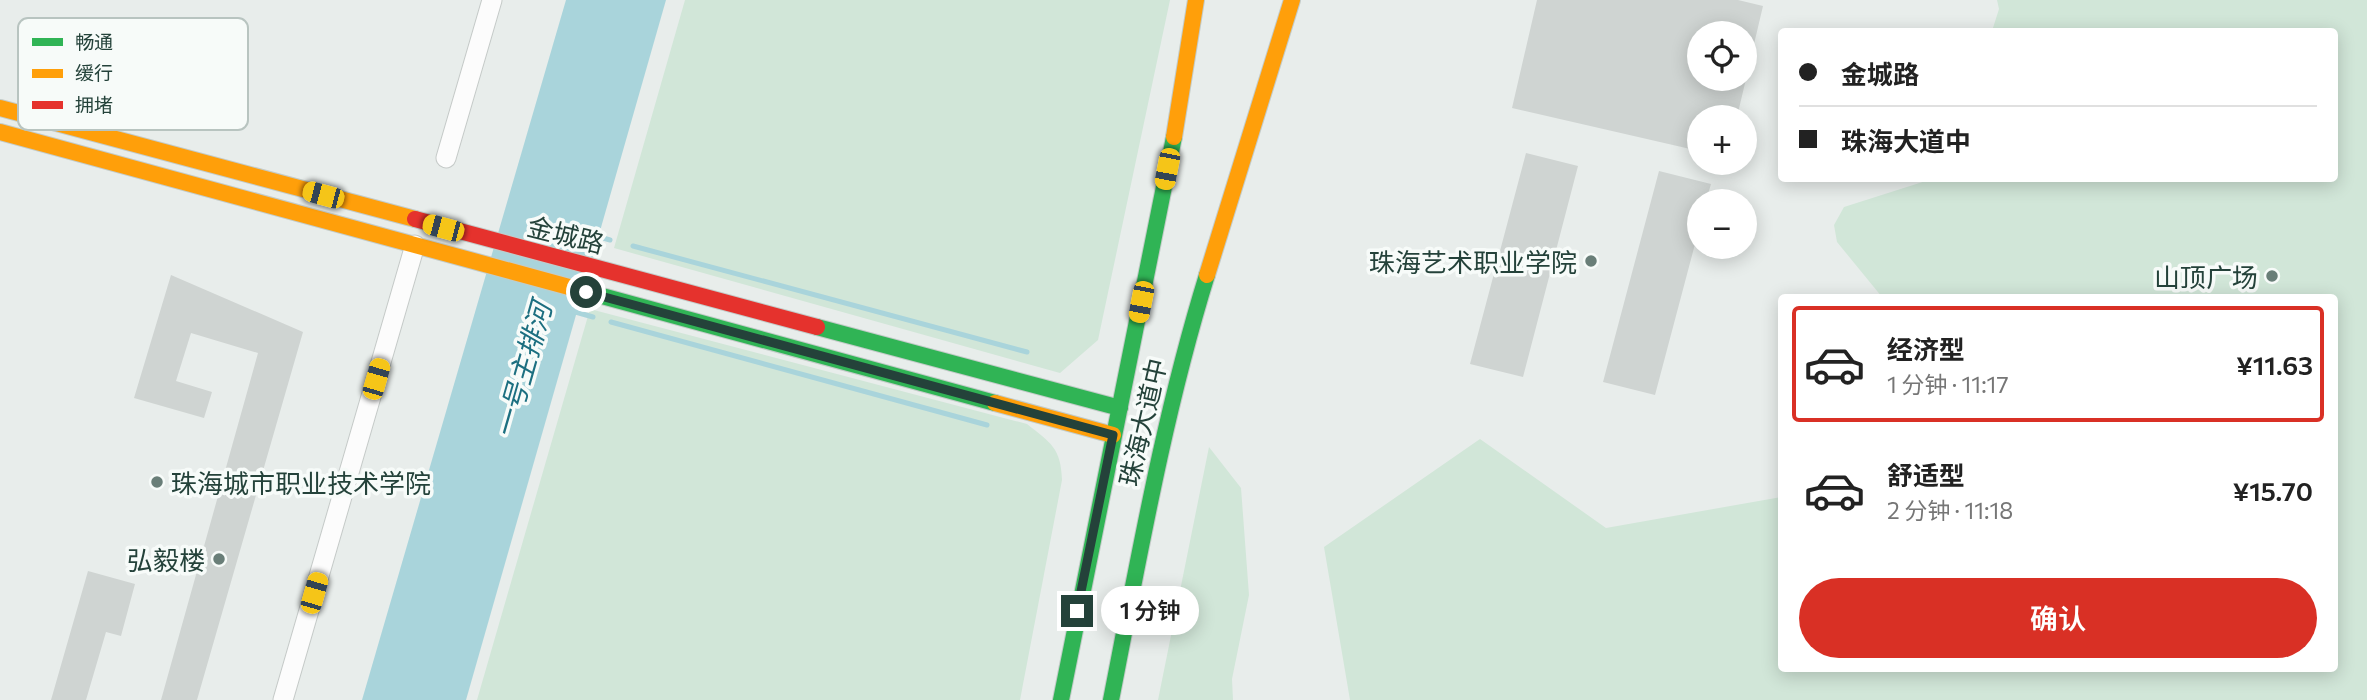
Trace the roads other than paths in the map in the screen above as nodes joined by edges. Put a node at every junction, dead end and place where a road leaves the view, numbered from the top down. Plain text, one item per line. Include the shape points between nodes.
1 (492, 0) edge
2 (1196, 0) edge
3 (1292, 0) edge
4 (0, 108) edge
5 (18, 113) edge
6 (81, 130) edge
7 (0, 132) edge
8 (446, 158) dead end
9 (443, 228) junction
10 (415, 245) junction
11 (436, 251) junction
12 (1120, 408) junction
13 (1113, 435) junction
14 (283, 700) edge
15 (1061, 700) edge
16 (1111, 700) edge

1 - 8 street
2 - 12 main road, 珠海大道中 via 1178,116
3 - 16 main road, 珠海大道中 via 1182,353
4 - 5 main road, 金城路
6 - 9 main road, 金城路
7 - 10 main road, 金城路
9 - 11 main road
9 - 12 main road, 金城路
10 - 11 main road, 金城路
10 - 14 street
11 - 13 main road, 金城路
12 - 13 main road, 珠海大道中
13 - 15 main road, 珠海大道中

